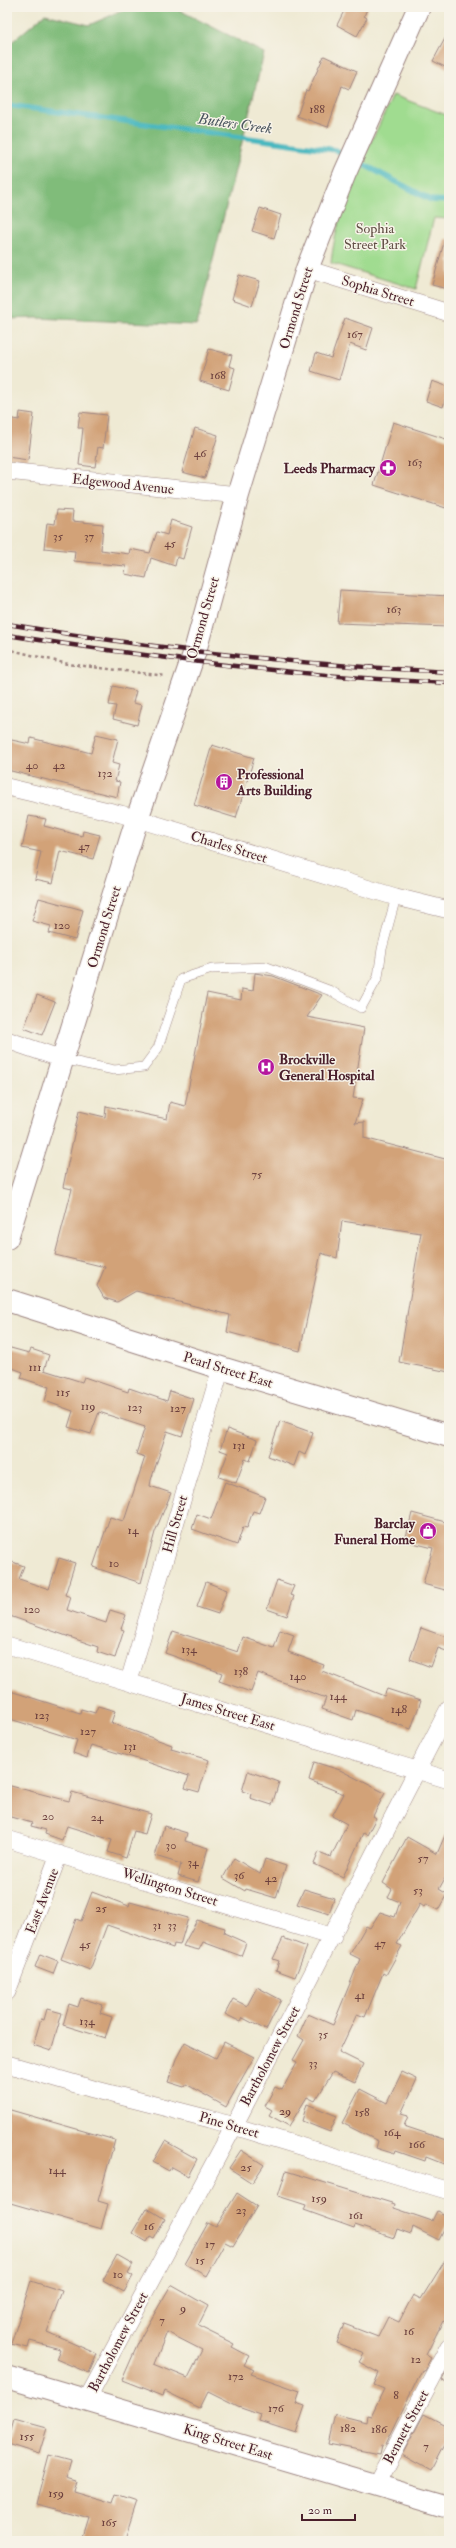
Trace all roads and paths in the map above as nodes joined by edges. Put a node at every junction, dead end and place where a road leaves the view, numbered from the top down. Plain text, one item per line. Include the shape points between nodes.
1 (419, 7) edge
2 (307, 269) junction
3 (449, 313) edge
4 (7, 471) edge
5 (238, 495) junction
6 (7, 649) edge
7 (186, 678) junction
8 (7, 787) edge
9 (138, 819) junction
10 (396, 897) junction
11 (449, 910) edge
12 (7, 1040) edge
13 (62, 1060) junction
14 (7, 1238) edge
15 (7, 1300) edge
16 (221, 1368) junction
17 (449, 1436) edge
18 (7, 1645) edge
19 (129, 1681) junction
20 (449, 1708) edge
21 (416, 1770) junction
22 (449, 1780) edge
23 (7, 1839) edge
24 (59, 1854) junction
25 (333, 1937) junction
26 (7, 1992) edge
27 (7, 2064) edge
28 (234, 2126) junction
29 (449, 2192) edge
30 (449, 2346) edge
31 (7, 2378) edge
32 (86, 2401) junction
33 (375, 2486) junction
34 (449, 2507) edge

1 - 2 street, Ormond Street via 345,173
2 - 3 street, Sophia Street
2 - 5 street, Ormond Street
4 - 5 street, Edgewood Avenue
5 - 7 street, Ormond Street
6 - 7 path via 68,664
7 - 9 street, Ormond Street
8 - 9 street, Charles Street
9 - 10 street, Charles Street
9 - 13 street, Ormond Street
10 - 11 street, Charles Street
10 - 13 lane via 382,949 378,977 361,1008 331,991 267,967 212,969 181,979 158,1048 144,1067 114,1070
12 - 13 street
13 - 14 street, Ormond Street
15 - 16 street, Pearl Street East
16 - 17 street, Pearl Street East
16 - 19 street, Hill Street
18 - 19 street, James Street East
19 - 21 street, James Street East
20 - 21 street, Bartholomew Street
21 - 22 street, James Street East
21 - 25 street, Bartholomew Street
23 - 24 street, Wellington Street
24 - 25 street, Wellington Street
24 - 26 street, East Avenue
25 - 28 street, Bartholomew Street
27 - 28 street, Pine Street
28 - 29 street, Pine Street
28 - 32 street, Bartholomew Street
30 - 33 street, Bennett Street
31 - 32 street, King Street East
32 - 33 street, King Street East
33 - 34 street, King Street East

